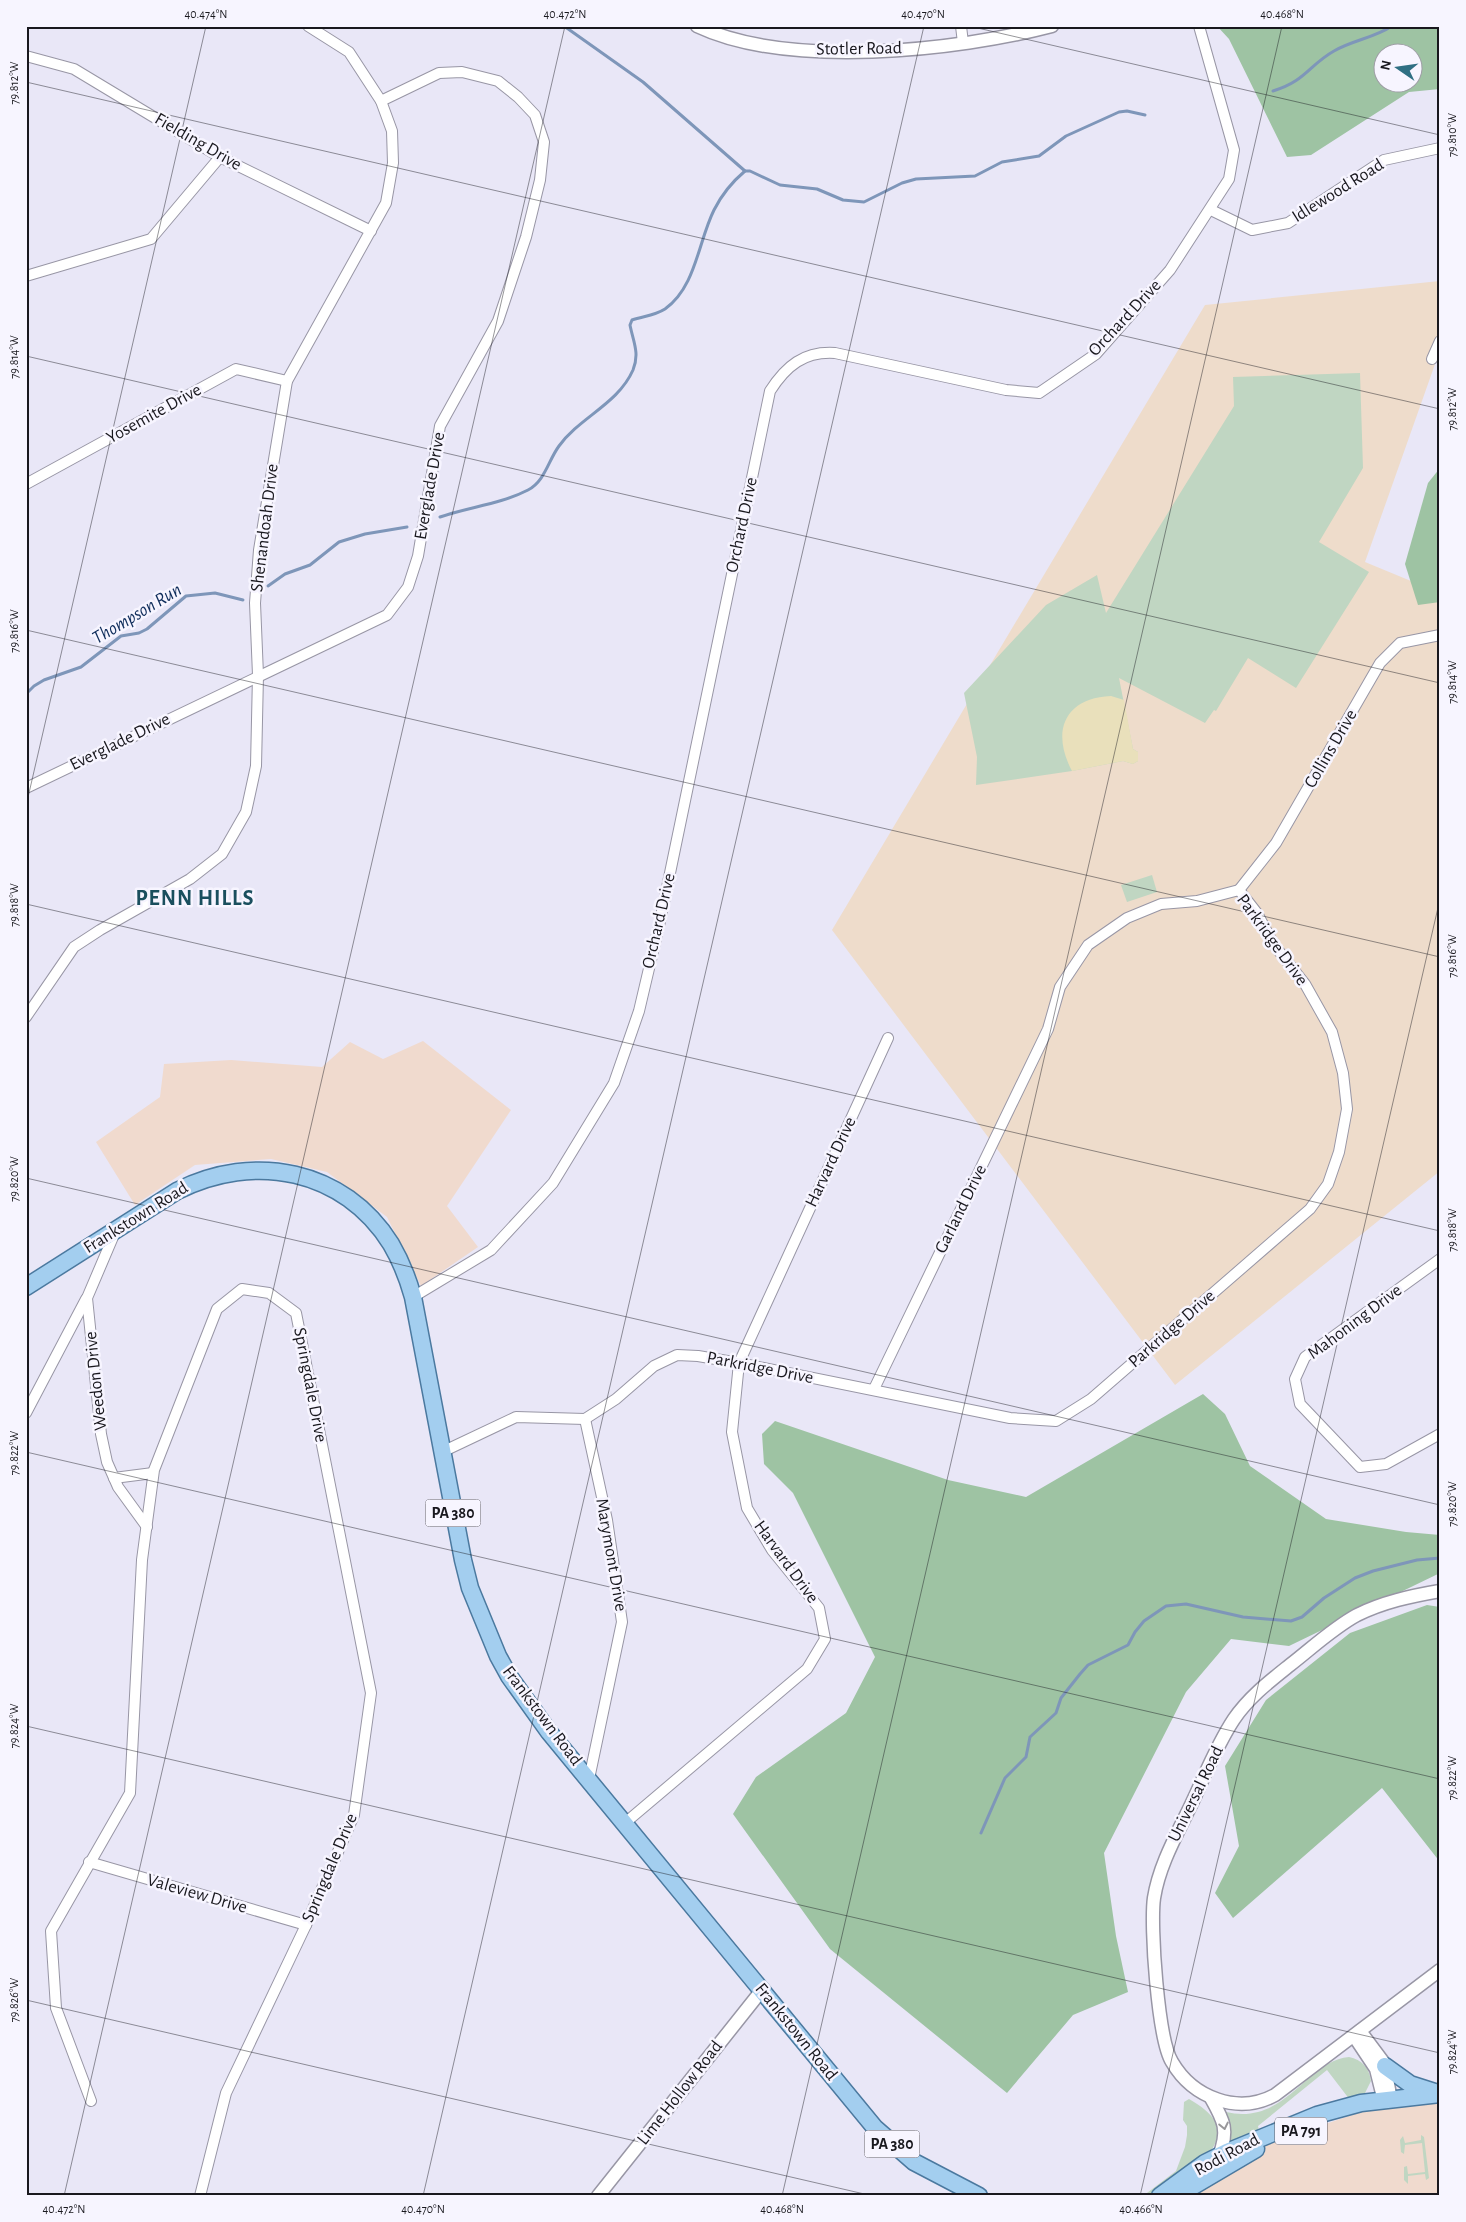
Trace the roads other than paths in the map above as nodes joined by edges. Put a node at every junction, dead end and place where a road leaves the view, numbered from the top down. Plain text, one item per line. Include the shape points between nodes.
1 (308, 26) edge
2 (697, 26) edge
3 (961, 26) edge
4 (1052, 26) edge
5 (1198, 26) edge
6 (963, 43) junction
7 (26, 56) edge
8 (381, 102) junction
9 (1440, 148) edge
10 (220, 157) junction
11 (1211, 210) junction
12 (371, 231) junction
13 (26, 276) edge
14 (1440, 341) edge
15 (1432, 359) dead end
16 (286, 380) junction
17 (26, 484) edge
18 (1440, 635) edge
19 (258, 675) junction
20 (26, 788) edge
21 (1239, 890) junction
22 (26, 1017) edge
23 (1048, 1029) joint
24 (888, 1038) dead end
25 (116, 1229) junction
26 (1440, 1259) edge
27 (26, 1288) edge
28 (413, 1297) junction
29 (87, 1298) junction
30 (739, 1363) junction
31 (874, 1389) junction
32 (26, 1413) edge
33 (585, 1419) junction
34 (1440, 1434) edge
35 (442, 1452) junction
36 (153, 1472) junction
37 (114, 1478) junction
38 (147, 1527) junction
39 (1440, 1591) edge
40 (589, 1780) junction
41 (625, 1823) junction
42 (89, 1862) junction
43 (306, 1925) junction
44 (1440, 1970) edge
45 (762, 1990) junction
46 (1357, 2034) junction
47 (1385, 2066) junction
48 (1440, 2093) edge
49 (1211, 2098) junction
50 (91, 2101) dead end
51 (1388, 2101) junction
52 (1219, 2156) junction
53 (200, 2196) edge
54 (598, 2196) edge
55 (979, 2196) edge
56 (1160, 2196) edge
57 (1177, 2196) edge

1 - 8 street, Shenandoah Drive via 349,52
2 - 6 street, Stotler Road via 734,40 806,50 902,49
3 - 6 street
4 - 6 street, Stotler Road
5 - 11 street, Orchard Drive via 1234,150 1230,179
7 - 10 street, Fielding Drive via 74,69
8 - 12 street, Shenandoah Drive via 392,131 393,163 386,203
8 - 19 street, Everglade Drive via 439,73 462,72 498,81 535,116 544,142 540,180 526,237 498,321 440,426 418,556 408,587 386,614
9 - 11 street, Idlewood Road via 1384,160 1288,223 1252,230
10 - 12 street, Fielding Drive
10 - 13 street via 151,239
11 - 28 street, Orchard Drive via 1170,270 1096,354 1040,393 1006,390 818,352 782,372 770,391 639,1011 614,1083 553,1183 490,1250
12 - 16 street, Shenandoah Drive
14 - 15 street
16 - 17 street, Yosemite Drive via 236,369
16 - 19 street, Shenandoah Drive via 259,550 255,603
18 - 21 street, Collins Drive via 1400,643 1380,663 1276,843
19 - 20 street, Everglade Drive
19 - 22 street, Shenandoah Drive via 256,766 246,812 222,854 190,879 74,947
21 - 23 street, Parkridge Drive via 1197,901 1160,904 1127,918 1088,945 1060,987
21 - 31 street, Parkridge Drive via 1257,913 1274,946 1305,984 1332,1032 1343,1073 1347,1108 1339,1152 1328,1184 1310,1209 1092,1399 1056,1420 1010,1418
23 - 31 street, Garland Drive
24 - 30 street, Harvard Drive
25 - 27 main road, Frankstown Road / PA 380
25 - 28 main road, Frankstown Road / PA 380 via 193,1183 244,1170 280,1172 330,1187 366,1214 399,1258
25 - 29 street, Weedon Drive
26 - 34 street, Mahoning Drive via 1305,1357 1295,1379 1300,1404 1360,1467 1386,1464
28 - 35 main road, Frankstown Road / PA 380
29 - 32 street
29 - 37 street, Weedon Drive via 101,1434
30 - 31 street, Parkridge Drive
30 - 33 street, Parkridge Drive via 677,1355 654,1366 616,1399
30 - 41 street, Harvard Drive via 732,1432 747,1508 772,1550 819,1608 825,1639 807,1669
33 - 35 street via 516,1417
33 - 40 street, Marymont Drive via 607,1520 622,1622
35 - 40 main road, Frankstown Road / PA 380 via 462,1560 488,1635 527,1703
36 - 37 street
36 - 38 street, Springdale Drive
36 - 43 street, Springdale Drive via 217,1309 242,1289 269,1293 296,1312 371,1693 354,1814
37 - 38 street, Weedon Drive
38 - 42 street, Springdale Drive via 142,1560 130,1793
39 - 49 street, Universal Road via 1380,1605 1356,1616 1264,1685 1234,1720 1167,1856 1158,1879 1152,1921 1162,2033 1171,2061 1192,2084
40 - 41 main road, Frankstown Road / PA 380
41 - 45 main road, Frankstown Road / PA 380
42 - 43 street, Valeview Drive
42 - 50 street, Springdale Drive via 51,1931 56,2008
43 - 53 street, Springdale Drive via 226,2093
44 - 46 street, Universal Road
45 - 54 street, Lime Hollow Road
45 - 55 main road, Frankstown Road / PA 380 via 881,2134 914,2162
46 - 47 street
46 - 49 street, Universal Road via 1270,2098 1243,2104
46 - 51 street via 1376,2069
47 - 48 main road via 1410,2084
47 - 51 street
48 - 51 main road, Rodi Road / PA 791
49 -> 52 street, Universal Road via 1224,2124 1225,2135
51 - 52 main road, Rodi Road / PA 791 via 1361,2102 1317,2115
51 - 57 main road, Rodi Road / PA 791 via 1250,2152
52 - 56 main road, Rodi Road / PA 791

